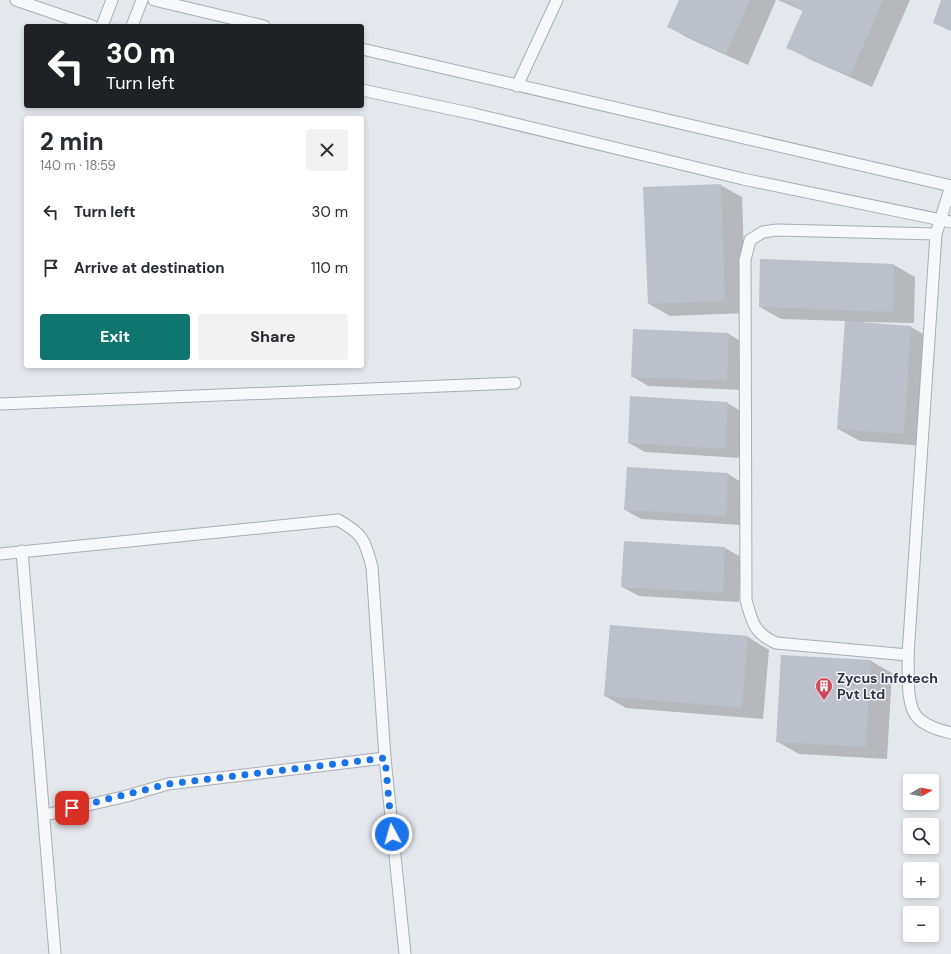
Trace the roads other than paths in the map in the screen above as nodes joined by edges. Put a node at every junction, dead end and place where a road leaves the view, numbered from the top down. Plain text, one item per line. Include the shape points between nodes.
1 (16, 0) edge
2 (112, 0) edge
3 (142, 0) edge
4 (154, 0) edge
5 (557, 0) edge
6 (86, 24) edge
7 (103, 24) edge
8 (133, 24) edge
9 (256, 24) edge
10 (364, 49) edge
11 (517, 86) junction
12 (364, 90) edge
13 (951, 186) edge
14 (946, 220) edge
15 (936, 234) junction
16 (515, 383) dead end
17 (0, 404) edge
18 (22, 551) junction
19 (0, 554) edge
20 (908, 655) junction
21 (951, 733) edge
22 (385, 758) junction
23 (45, 815) junction
24 (54, 954) edge
25 (404, 954) edge

1 - 6 lane
2 - 7 lane
3 - 8 lane
4 - 9 lane
5 - 11 lane
10 - 11 lane
11 - 13 lane
12 - 14 lane via 474,114 743,179
13 - 14 lane
14 - 15 lane
15 - 20 lane
15 - 20 lane via 777,230 763,232 750,240 745,260 746,600 753,624 763,637 776,643
16 - 17 lane
18 - 19 lane
18 - 22 lane via 338,520 353,528 366,543 372,567
18 - 23 lane
20 - 21 lane via 910,702 918,719 933,728
22 - 23 lane via 168,784
22 - 25 lane
23 - 24 lane

